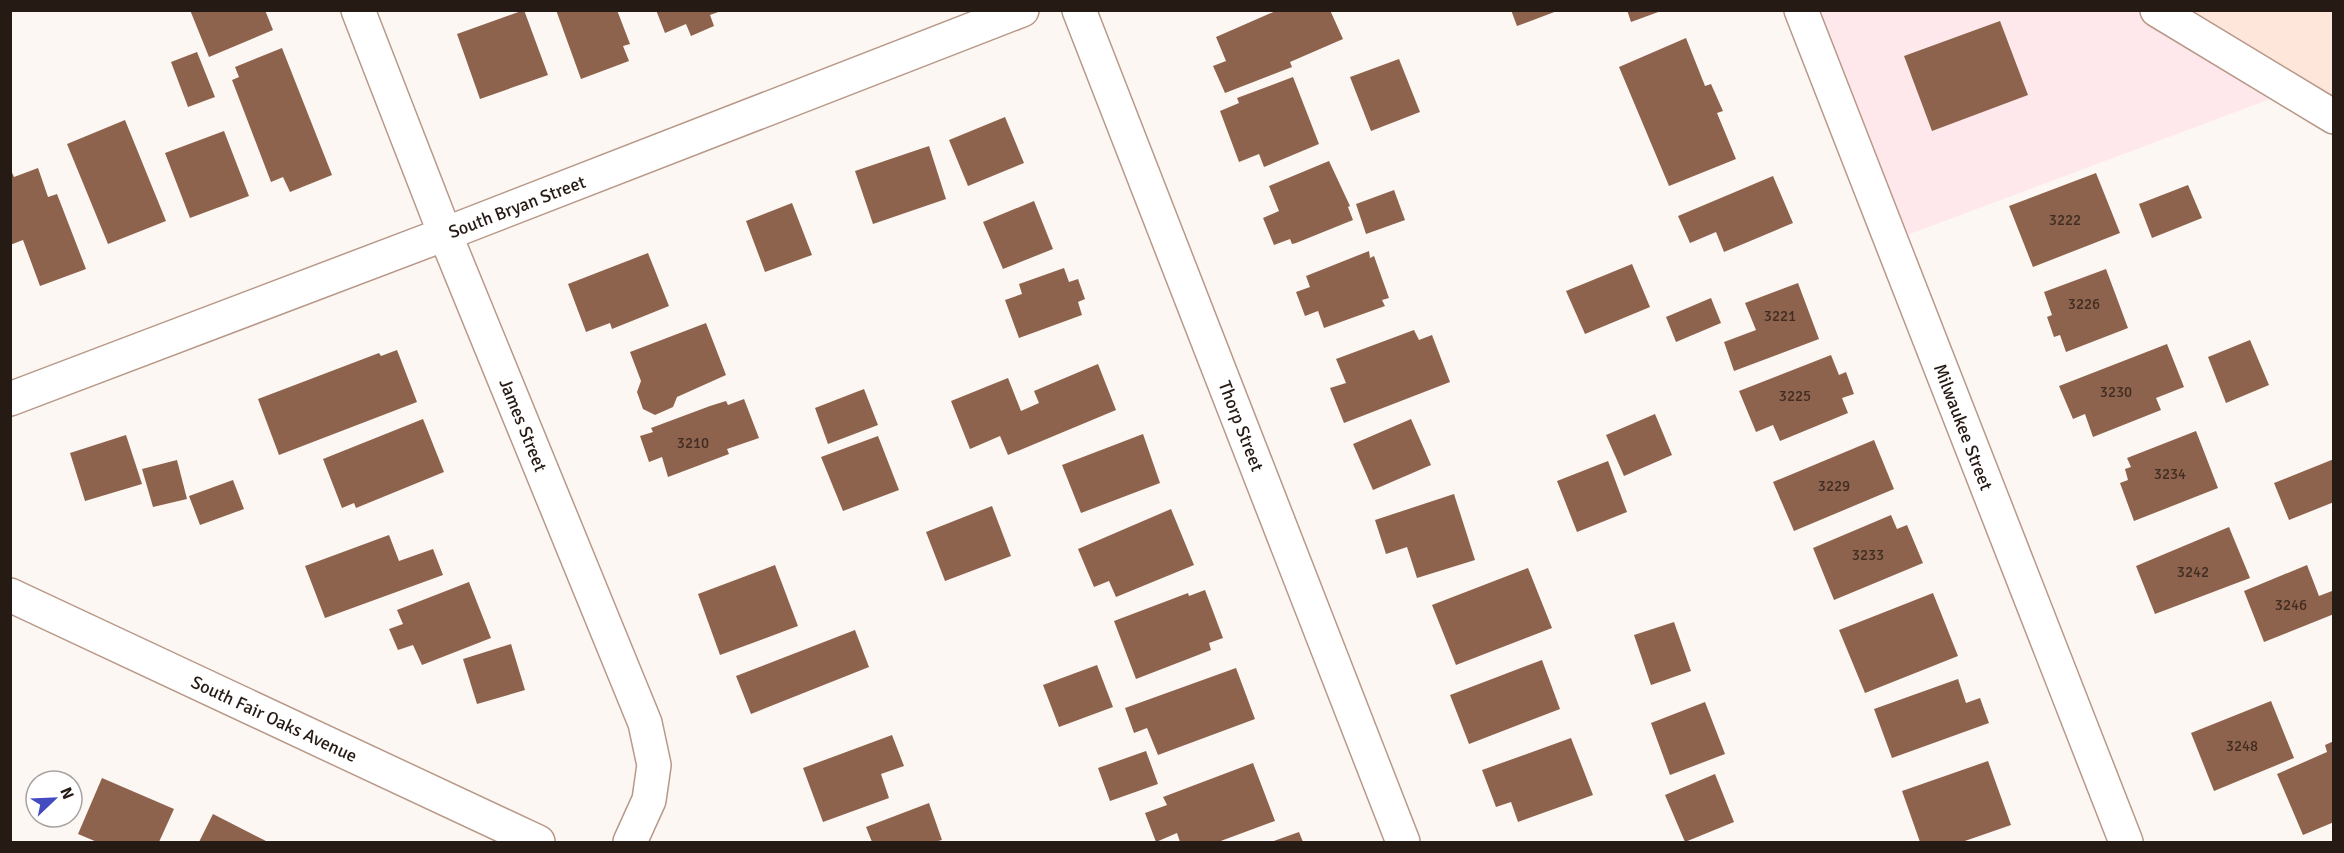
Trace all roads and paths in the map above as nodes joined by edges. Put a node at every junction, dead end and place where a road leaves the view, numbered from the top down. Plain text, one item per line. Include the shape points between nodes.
1 (358, 10) edge
2 (1022, 10) edge
3 (1078, 10) edge
4 (1801, 10) edge
5 (2157, 10) edge
6 (2334, 117) edge
7 (445, 234) junction
8 (10, 399) edge
9 (10, 595) edge
10 (538, 843) edge
11 (630, 843) edge
12 (1402, 843) edge
13 (2126, 843) edge

1 - 7 street, James Street
2 - 7 street, South Bryan Street
3 - 12 street, Thorp Street
4 - 13 street, Milwaukee Street
5 - 6 street
7 - 8 street, South Bryan Street
7 - 11 street, James Street via 645,723 654,765 649,800
9 - 10 street, South Fair Oaks Avenue

